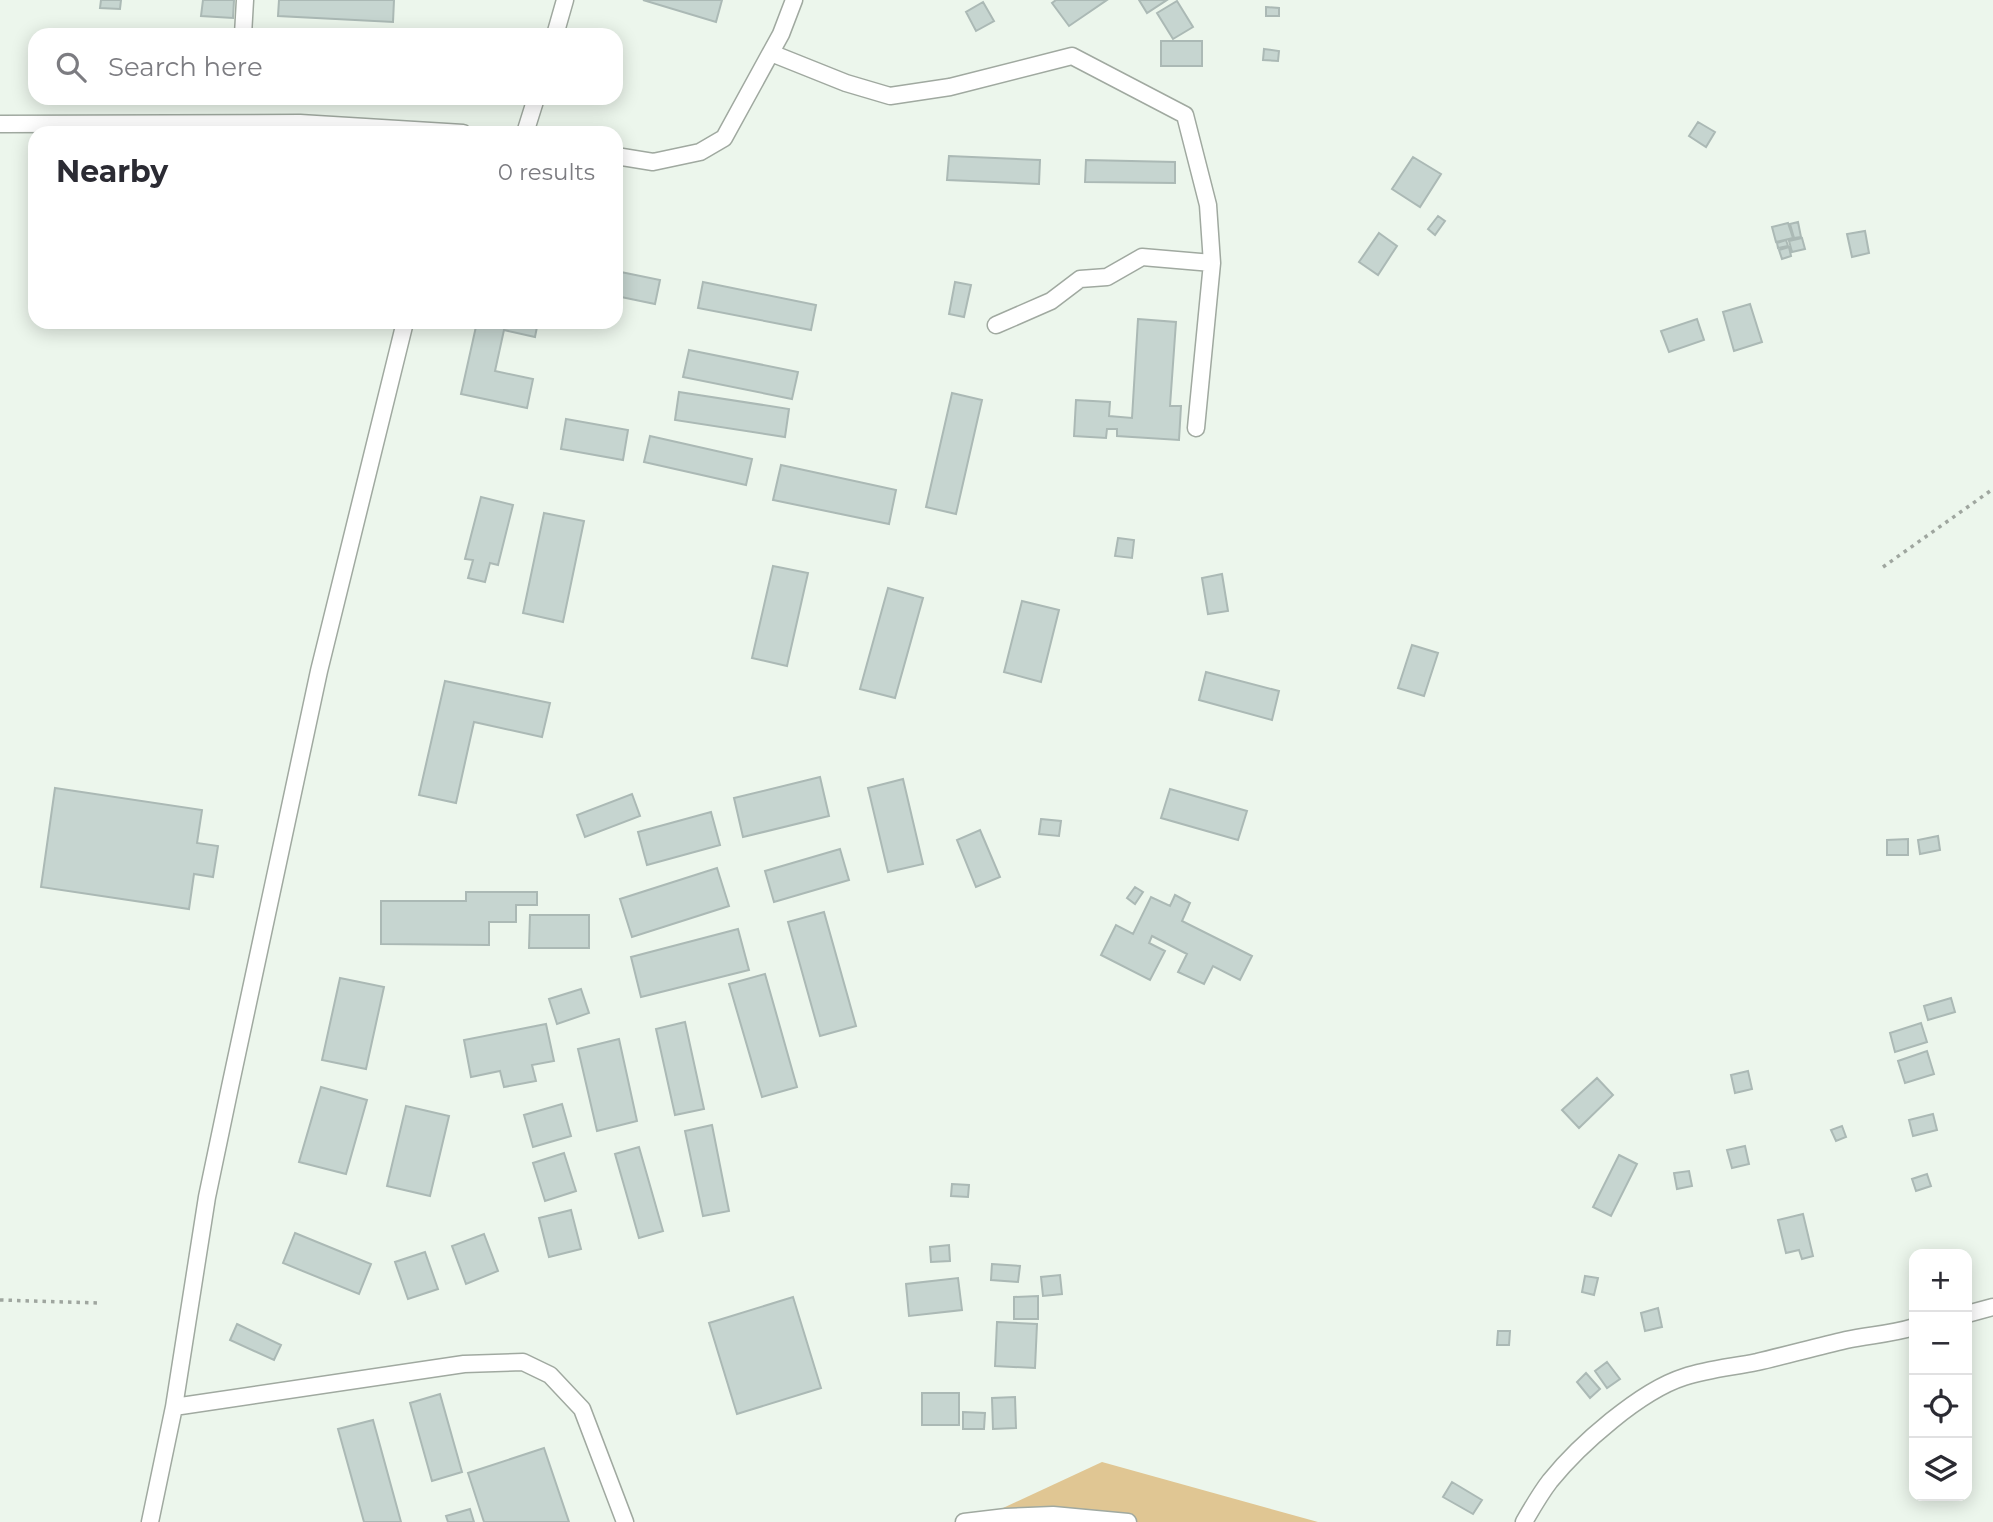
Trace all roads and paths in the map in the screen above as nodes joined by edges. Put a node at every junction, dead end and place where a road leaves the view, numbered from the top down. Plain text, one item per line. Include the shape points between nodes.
1 (245, 0) edge
2 (565, 0) edge
3 (794, 0) edge
4 (243, 28) edge
5 (557, 28) edge
6 (771, 53) junction
7 (534, 105) edge
8 (0, 124) edge
9 (344, 126) edge
10 (527, 126) edge
11 (623, 157) edge
12 (1212, 263) junction
13 (996, 325) dead end
14 (403, 329) edge
15 (1196, 428) dead end
16 (1993, 489) edge
17 (1883, 567) dead end
18 (0, 1300) edge
19 (98, 1303) dead end
20 (1993, 1307) edge
21 (1972, 1313) edge
22 (1909, 1329) edge
23 (174, 1407) junction
24 (150, 1522) edge
25 (625, 1522) edge
26 (964, 1522) edge
27 (1128, 1522) edge
28 (1524, 1522) edge

1 - 4 street
2 - 5 street
3 - 6 street
6 - 11 street via 724,138 700,152 653,162
6 - 12 street via 890,96 950,87 1072,56 1185,115 1208,205
7 - 10 street
8 - 9 street
12 - 13 street via 1142,257 1107,277 1080,279 1051,301
12 - 15 street
14 - 23 street via 319,671 236,1060 207,1197
16 - 17 path
18 - 19 path
20 - 21 street
22 - 28 street via 1681,1378 1638,1400 1591,1439 1548,1484
23 - 24 street
23 - 25 street via 464,1364 523,1362 550,1375 582,1409
26 - 27 street via 1054,1515

